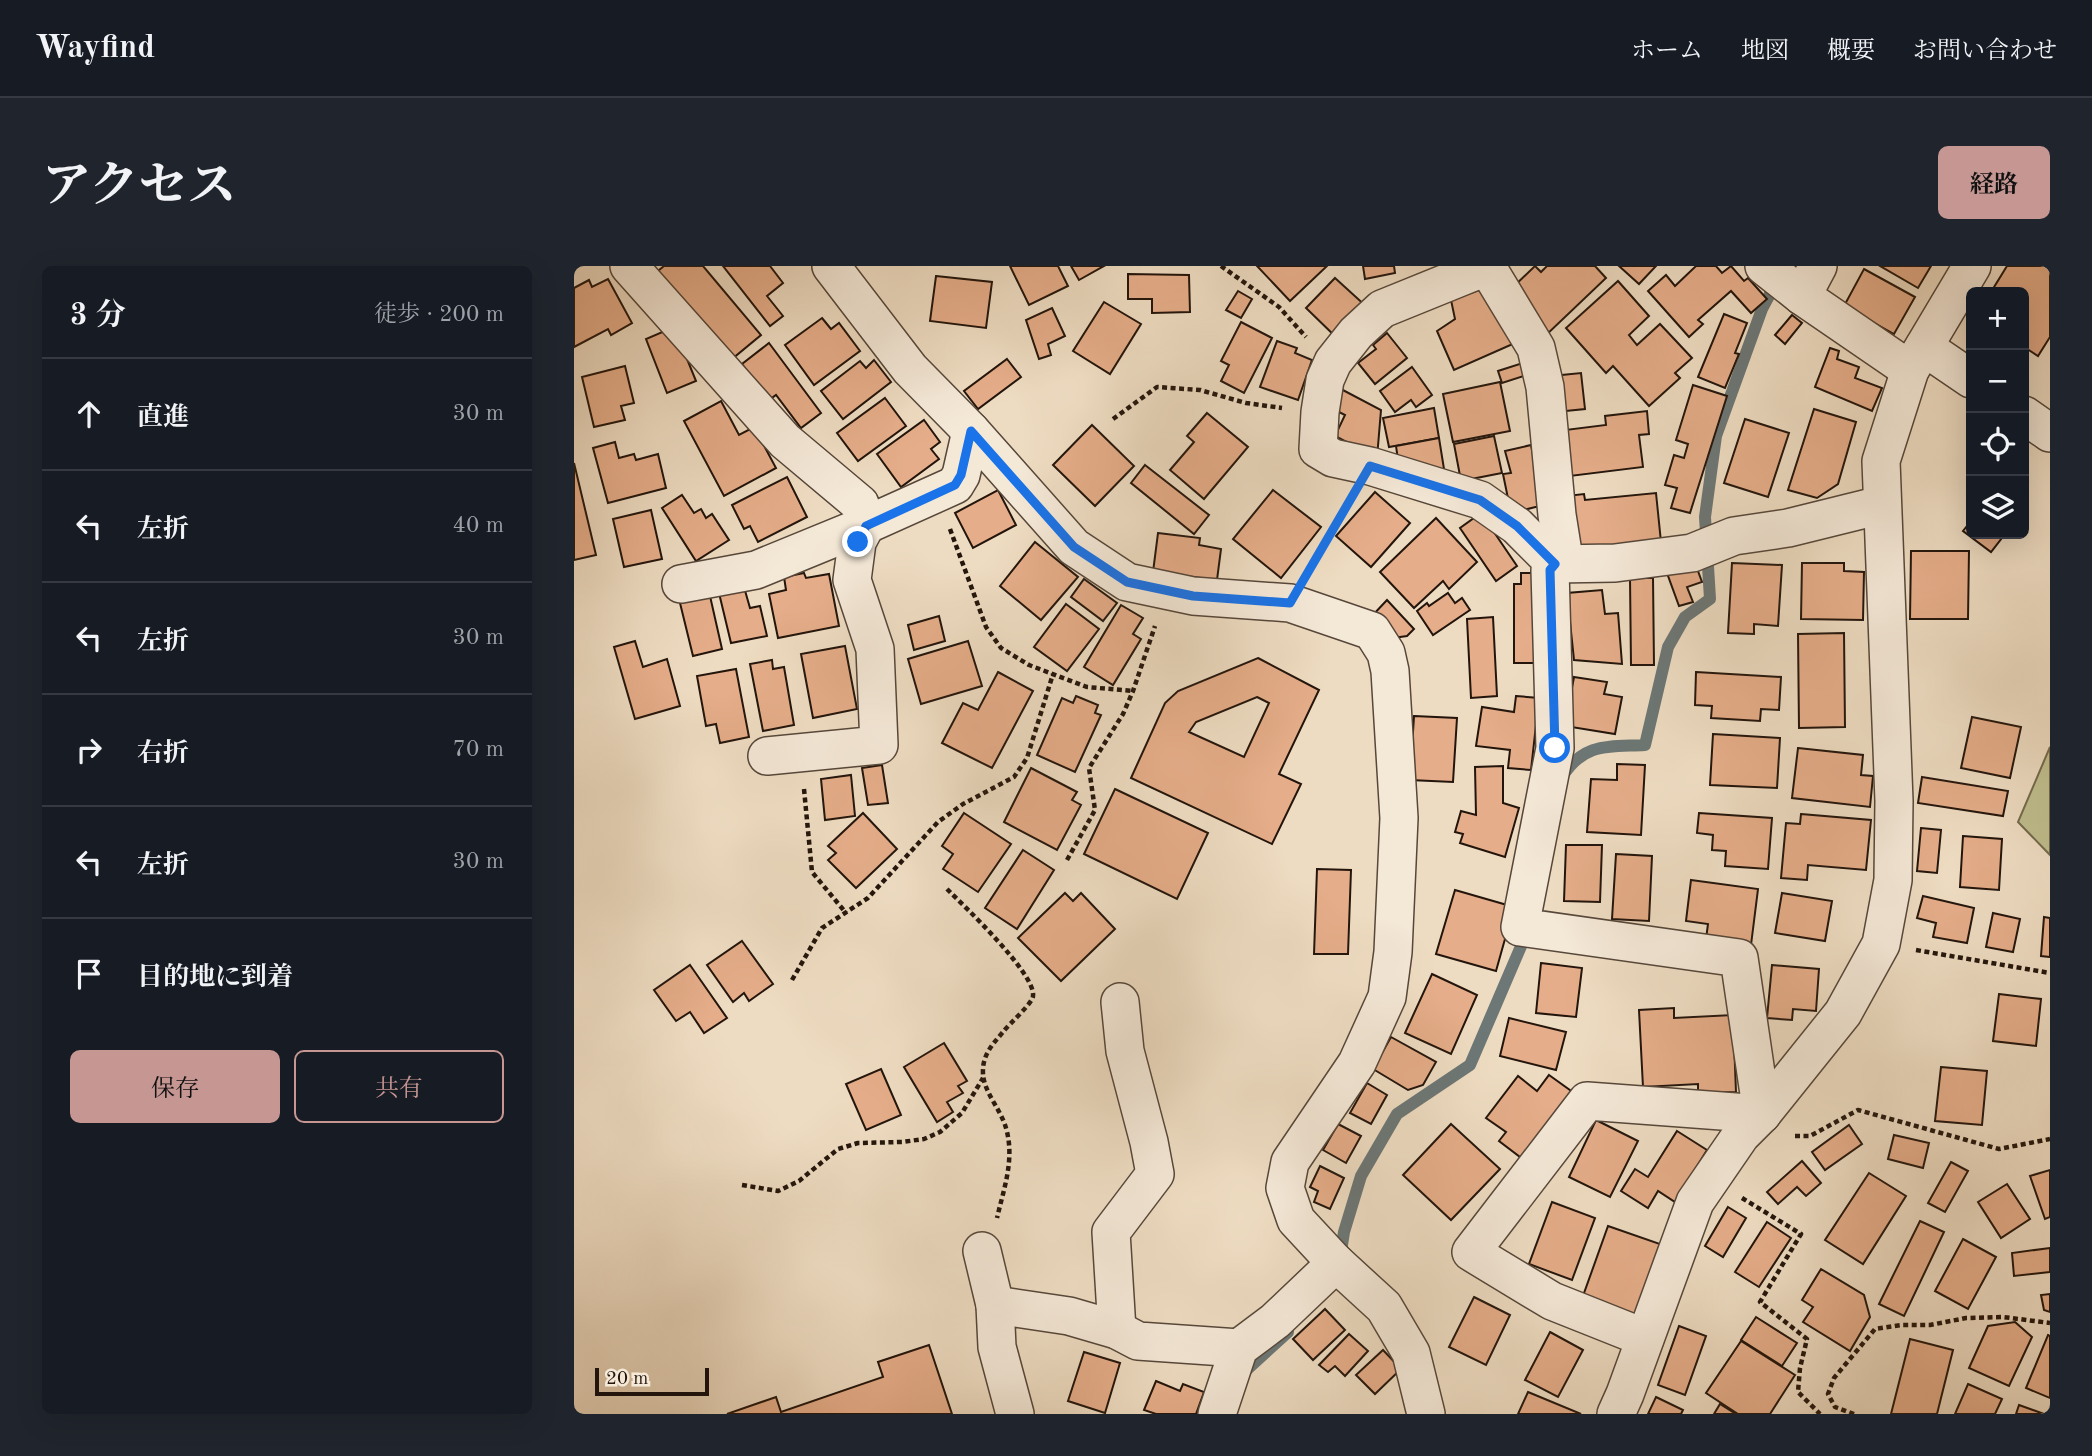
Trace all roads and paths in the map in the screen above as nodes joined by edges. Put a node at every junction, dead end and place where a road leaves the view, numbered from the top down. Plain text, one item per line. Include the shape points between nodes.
1 (629, 266) edge
2 (831, 266) edge
3 (1221, 266) edge
4 (1764, 266) edge
5 (1972, 266) edge
6 (1488, 267) edge
7 (1810, 281) edge
8 (1917, 359) junction
9 (1331, 366) junction
10 (1966, 377) edge
11 (1320, 412) junction
12 (2029, 418) edge
13 (1113, 419) dead end
14 (971, 431) junction
15 (2050, 433) edge
16 (1370, 466) junction
17 (937, 493) junction
18 (1881, 505) junction
19 (866, 526) junction
20 (1555, 564) junction
21 (681, 584) dead end
22 (1165, 591) junction
23 (1290, 603) junction
24 (1053, 674) junction
25 (1133, 691) junction
26 (783, 755) joint
27 (1068, 860) dead end
28 (947, 888) dead end
29 (846, 913) junction
30 (1881, 944) junction
31 (2050, 973) edge
32 (792, 980) dead end
33 (1120, 1002) dead end
34 (983, 1078) junction
35 (1752, 1125) junction
36 (2050, 1139) edge
37 (1711, 1179) junction
38 (742, 1185) dead end
39 (982, 1251) joint
40 (1336, 1263) junction
41 (995, 1305) junction
42 (2050, 1323) edge
43 (1117, 1330) junction
44 (1645, 1338) junction
45 (1239, 1349) junction
46 (1014, 1414) edge
47 (1217, 1414) edge
48 (1426, 1414) edge
49 (1616, 1414) edge
50 (1820, 1414) edge
51 (1854, 1414) edge

1 - 19 street via 785,441 860,504
2 - 14 street via 910,369
3 - 9 path via 1279,307
4 - 7 street
5 - 8 street
6 - 9 street via 1382,309
6 - 20 street via 1536,348 1545,387 1564,559
7 - 8 street
8 - 10 street
8 - 18 street via 1881,461
9 - 11 street
11 - 13 path via 1246,403 1200,390 1157,387
11 - 16 street via 1318,449 1334,458
12 - 15 street
14 - 17 street via 961,475 955,485
14 - 22 street via 1074,547 1127,582
16 - 20 street via 1480,500 1517,526
16 - 23 path
17 - 19 street
17 - 24 path via 986,627 1001,648
18 - 20 street via 1734,536 1692,552 1615,563
18 - 30 street via 1894,801 1893,880
19 - 21 street via 756,570
19 - 26 street via 858,542 852,580 876,649 879,745
20 - 35 street via 1550,570 1555,748 1520,927 1739,958
22 - 23 street
22 - 25 path
23 - 40 street via 1372,631 1386,653 1390,671 1399,818 1387,997 1357,1063 1290,1161 1284,1188 1296,1220
24 - 25 path via 1087,687
24 - 29 path via 1027,758 1014,776 938,822 868,898
25 - 27 path via 1089,768 1095,810
26 - 29 path via 812,872
28 - 34 path via 1009,953 1033,987 1031,1003 989,1049
29 - 32 path via 822,928
30 - 31 path
30 - 35 street via 1843,1013
33 - 43 street via 1125,1051 1154,1174 1111,1232
34 - 38 path via 962,1113 940,1132 924,1139 858,1143 838,1149 799,1181 778,1191
34 - 39 path via 1006,1128 1010,1162 997,1218
35 - 36 path via 1810,1136 1858,1110 1999,1149
35 - 37 street
35 - 44 street via 1587,1101 1471,1252 1552,1301
37 - 44 street via 1695,1202
37 - 50 path via 1801,1234 1760,1302 1807,1339 1798,1392
39 - 41 street
40 - 45 street
40 - 48 street via 1384,1307 1411,1353
41 - 43 street
41 - 46 street via 996,1347
42 - 51 path via 1966,1318 1875,1329 1834,1377 1828,1394 1835,1407
43 - 45 street via 1138,1341
44 - 49 street
45 - 47 street

